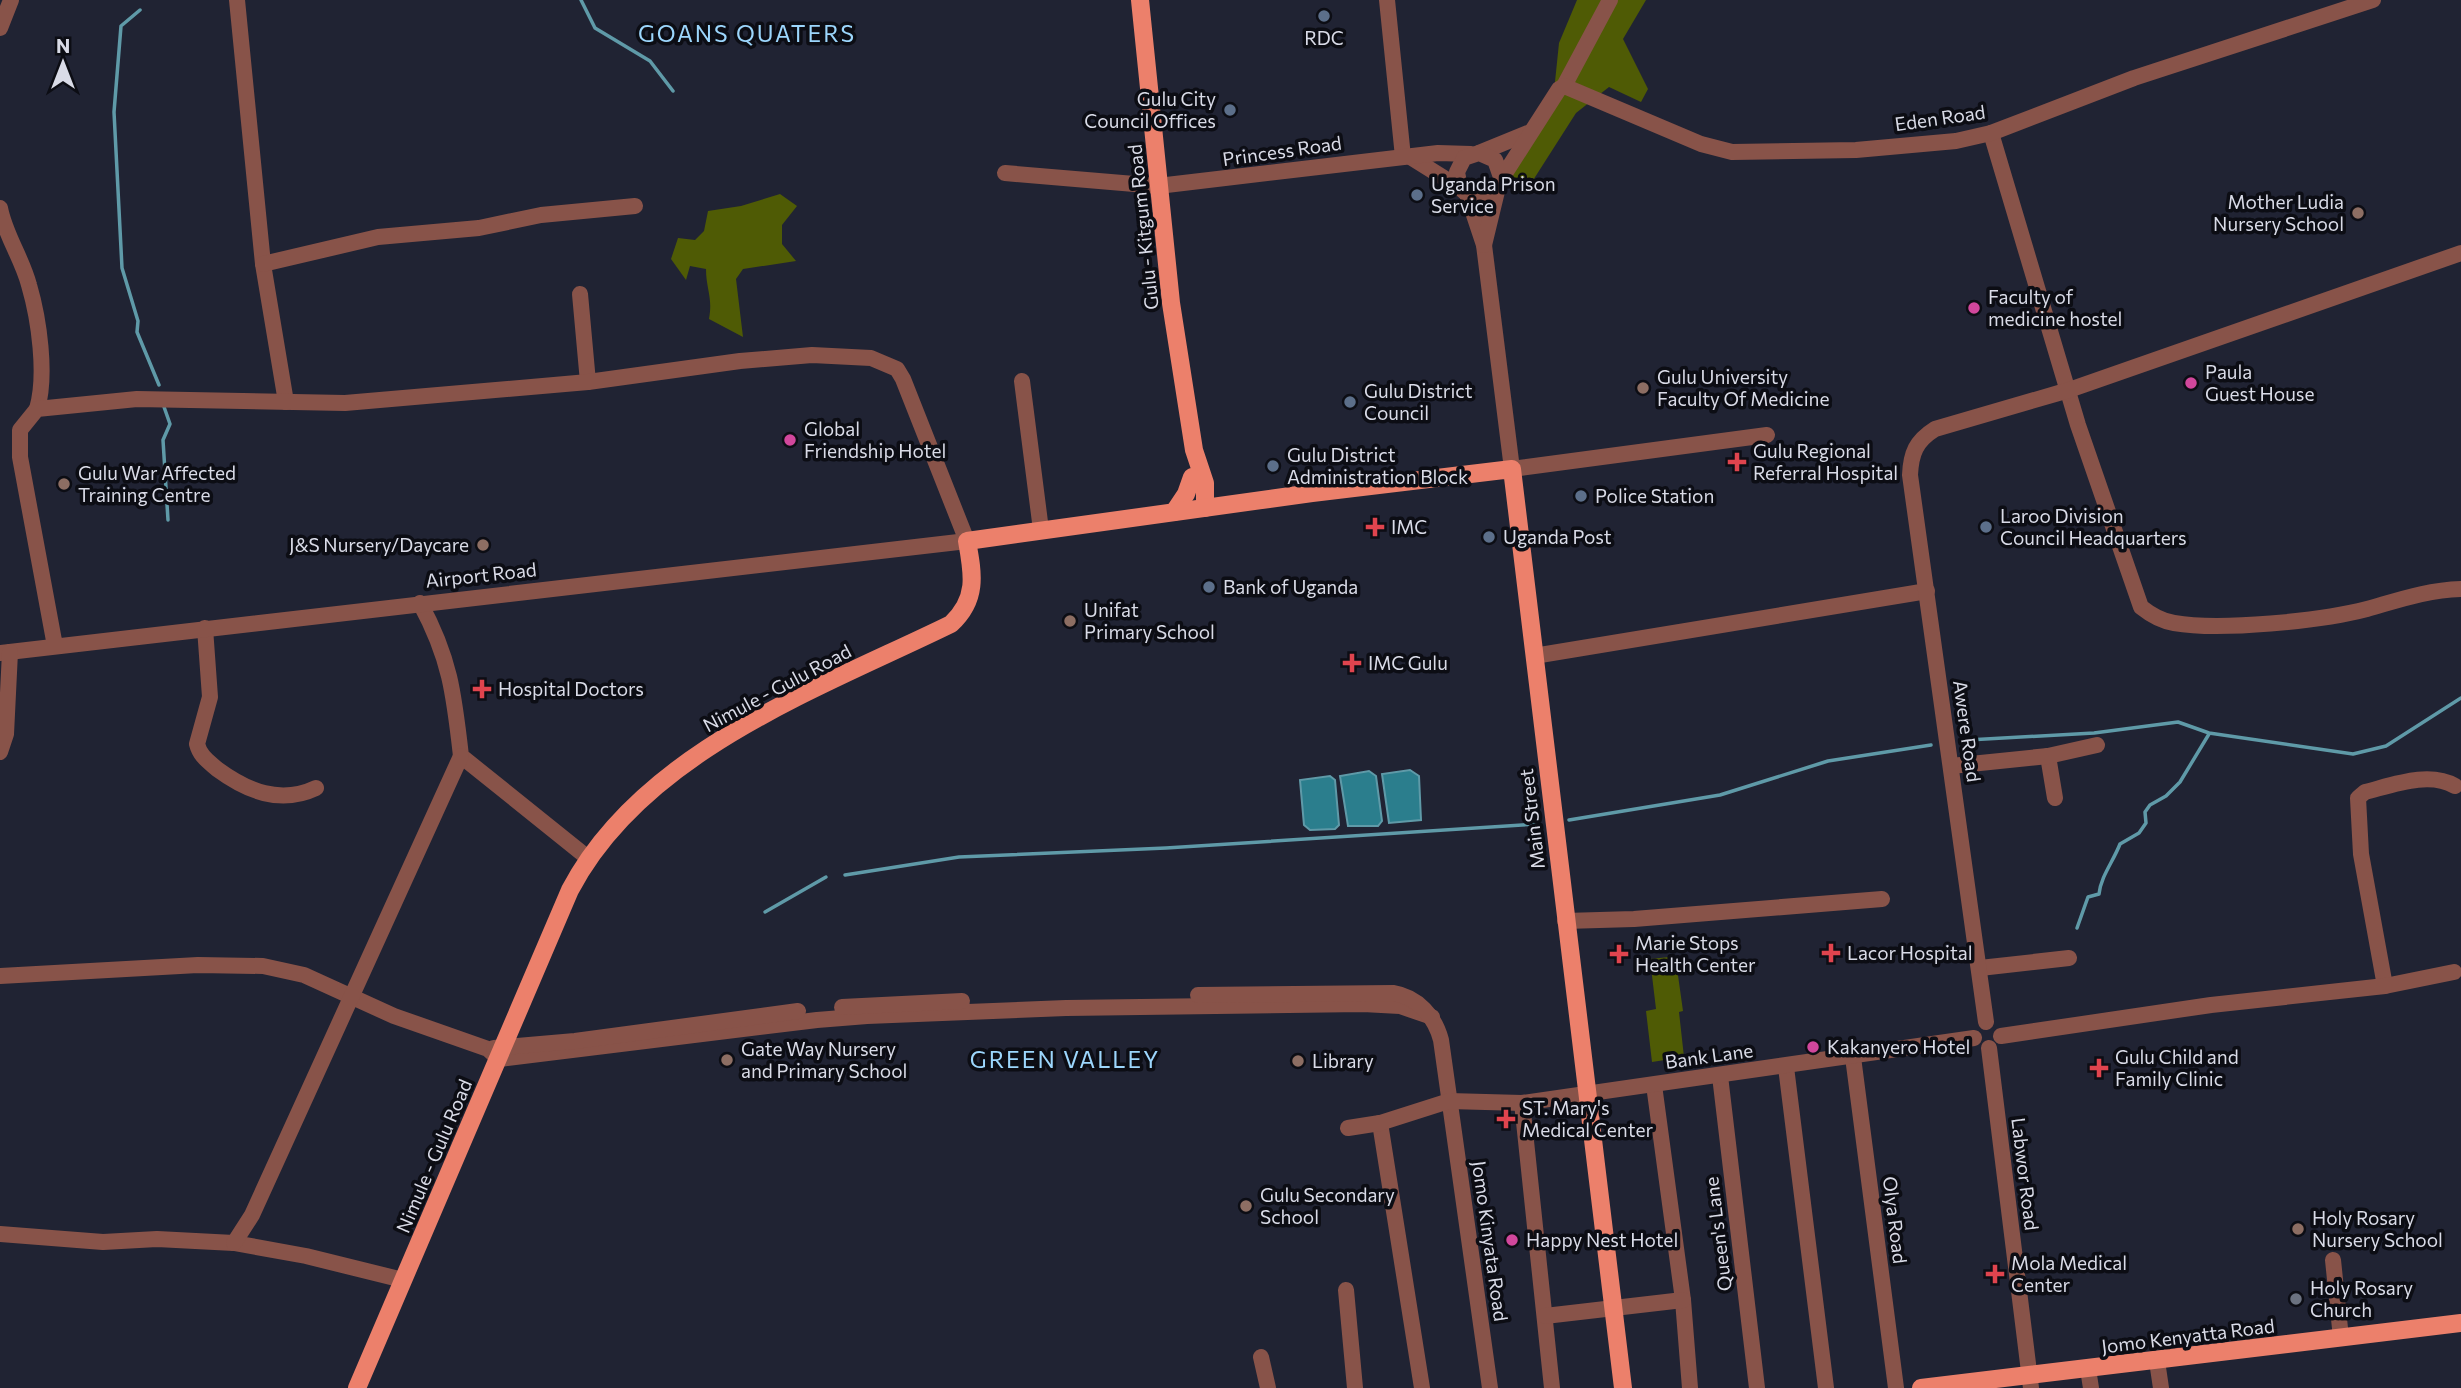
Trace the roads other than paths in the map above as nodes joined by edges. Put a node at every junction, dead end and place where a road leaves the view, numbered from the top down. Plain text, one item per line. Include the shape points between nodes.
1 (11, 0) edge
2 (237, 0) edge
3 (1140, 0) edge
4 (1387, 0) edge
5 (1610, 0) edge
6 (2373, 0) edge
7 (0, 28) edge
8 (1564, 86) junction
9 (1528, 133) junction
10 (1991, 134) junction
11 (1475, 154) junction
12 (1408, 158) junction
13 (1005, 173) dead end
14 (1499, 182) junction
15 (1158, 186) junction
16 (1464, 191) junction
17 (635, 206) dead end
18 (0, 208) edge
19 (1484, 245) junction
20 (2461, 253) edge
21 (263, 264) junction
22 (580, 294) dead end
23 (1022, 381) dead end
24 (588, 382) junction
25 (2069, 390) junction
26 (286, 402) junction
27 (37, 409) junction
28 (1767, 435) dead end
29 (1512, 469) junction
30 (1199, 480) junction
31 (1227, 505) junction
32 (1201, 508) junction
33 (1174, 512) junction
34 (1041, 530) junction
35 (967, 541) junction
36 (2461, 589) edge
37 (1927, 591) junction
38 (420, 603) junction
39 (205, 628) junction
40 (55, 646) junction
41 (5, 653) edge
42 (1534, 656) junction
43 (2097, 745) dead end
44 (0, 752) edge
45 (461, 756) junction
46 (2048, 756) junction
47 (1951, 766) junction
48 (2455, 786) dead end
49 (316, 788) dead end
50 (2055, 798) dead end
51 (588, 858) junction
52 (1882, 899) dead end
53 (1565, 921) junction
54 (2069, 958) dead end
55 (1980, 968) junction
56 (2454, 972) dead end
57 (0, 976) edge
58 (2385, 986) junction
59 (352, 999) junction
60 (1986, 1022) junction
61 (2001, 1036) junction
62 (1974, 1038) junction
63 (1989, 1048) junction
64 (497, 1051) junction
65 (1853, 1057) junction
66 (1786, 1066) junction
67 (1720, 1076) junction
68 (1654, 1085) junction
69 (1589, 1093) junction
70 (1449, 1101) junction
71 (1522, 1103) junction
72 (1380, 1123) junction
73 (1348, 1128) dead end
74 (252, 1215) junction
75 (0, 1234) edge
76 (234, 1243) junction
77 (261, 1248) junction
78 (2333, 1260) dead end
79 (404, 1280) junction
80 (1346, 1290) dead end
81 (1683, 1300) junction
82 (1614, 1307) junction
83 (1545, 1316) junction
84 (2461, 1323) edge
85 (2341, 1338) junction
86 (1261, 1357) dead end
87 (2157, 1362) junction
88 (2088, 1369) junction
89 (2031, 1382) edge
90 (1956, 1386) edge
91 (357, 1388) edge
92 (1268, 1388) edge
93 (1355, 1388) edge
94 (1422, 1388) edge
95 (1490, 1388) edge
96 (1552, 1388) edge
97 (1623, 1388) edge
98 (1690, 1388) edge
99 (1757, 1388) edge
100 (1826, 1388) edge
101 (1896, 1388) edge
102 (1921, 1388) edge
103 (2091, 1388) edge
104 (2161, 1388) edge

1 - 7 street
2 - 21 street
3 - 15 main road, Gulu - Kitgum Road
4 - 12 street
5 - 8 street
6 - 10 street, Eden Road via 2134,78
8 - 9 street
8 - 10 street, Eden Road via 1700,144 1732,152 1856,150
9 - 11 street
9 - 14 street
10 - 25 street
11 - 12 street, Princess Road
11 - 14 street via 1495,160
11 - 16 street via 1459,164 1457,180
12 - 15 street, Princess Road
12 - 16 street
13 - 15 street, Princess Road
14 - 16 street via 1480,197
14 - 19 street
15 - 30 main road, Gulu - Kitgum Road
16 - 19 street
17 - 21 street via 378,237
18 - 27 street via 32,300 43,379
19 - 29 street, Main Street
20 - 25 street
21 - 26 street
22 - 24 street
23 - 34 street
24 - 26 street via 345,403
24 - 35 street via 812,355 871,358 884,363 904,379
25 - 36 street via 2141,607 2159,619 2217,626 2260,623 2342,613 2424,591
25 - 37 street, Awere Road via 1935,429 1915,447 1910,475
26 - 27 street via 137,399
27 - 40 street via 20,430 19,445
28 - 29 street
29 - 31 main road
29 - 42 main road, Main Street
30 - 31 main road
30 - 32 main road, Gulu - Kitgum Road
30 - 33 main road
31 - 32 main road
32 - 33 main road
33 - 34 main road
34 - 35 main road
35 - 38 street, Airport Road
35 - 51 main road, Nimule - Gulu Road via 973,589 969,603 951,624 713,744 621,817
37 - 42 street
37 - 47 street, Awere Road
38 - 39 street, Airport Road
38 - 45 street via 452,678
39 - 40 street, Airport Road
39 - 49 street via 211,697 197,744 203,758 261,794 303,794
40 - 41 street, Airport Road
41 - 44 street via 6,734
42 - 53 main road, Main Street
43 - 46 street
45 - 51 street
45 - 59 street
46 - 47 street
46 - 50 street
47 - 55 street, Awere Road
48 - 58 street via 2429,779 2365,792 2358,798 2359,842
51 - 64 main road, Nimule - Gulu Road
52 - 53 street
53 - 69 main road, Main Street
54 - 55 street
55 - 60 street, Awere Road
56 - 58 street
57 - 59 street via 238,965 303,975
58 - 61 street via 2211,1004
59 - 64 street
59 - 74 street
60 - 61 street via 1996,1024
60 - 62 street via 1976,1028
61 - 63 street
62 - 63 street via 1979,1046
62 - 65 street, Bank Lane
63 - 89 street, Labwor Road
64 - 70 street, Jomo Kinyata Road via 986,1006 1363,1004 1400,1006 1432,1017 1441,1040
64 - 79 main road, Nimule - Gulu Road
65 - 66 street, Bank Lane
65 - 101 street, Olya Road
66 - 67 street, Bank Lane
66 - 100 street
67 - 68 street, Bank Lane
67 - 99 street, Queen's Lane
68 - 69 street, Bank Lane
68 - 81 street
69 - 71 street, Bank Lane
69 - 82 main road, Main Street
70 - 71 street, Bank Lane
70 - 72 street, Bank Lane
70 - 95 street, Jomo Kinyata Road
71 - 83 street
72 - 73 street, Bank Lane
72 - 94 street
74 - 76 street
74 - 77 street
75 - 76 street via 103,1242
76 - 77 street
77 - 79 street
78 - 85 street
79 - 91 main road, Nimule - Gulu Road
80 - 93 street
81 - 82 street
81 - 98 street
82 - 83 street
82 - 97 main road, Main Street
83 - 96 street
84 - 85 main road, Jomo Kenyatta Road
85 - 87 main road, Jomo Kenyatta Road
86 - 92 street
87 - 88 main road, Jomo Kenyatta Road
87 - 104 street
88 - 89 main road, Jomo Kenyatta Road
88 - 103 street
89 - 90 main road, Jomo Kenyatta Road
90 - 102 main road, Jomo Kenyatta Road

